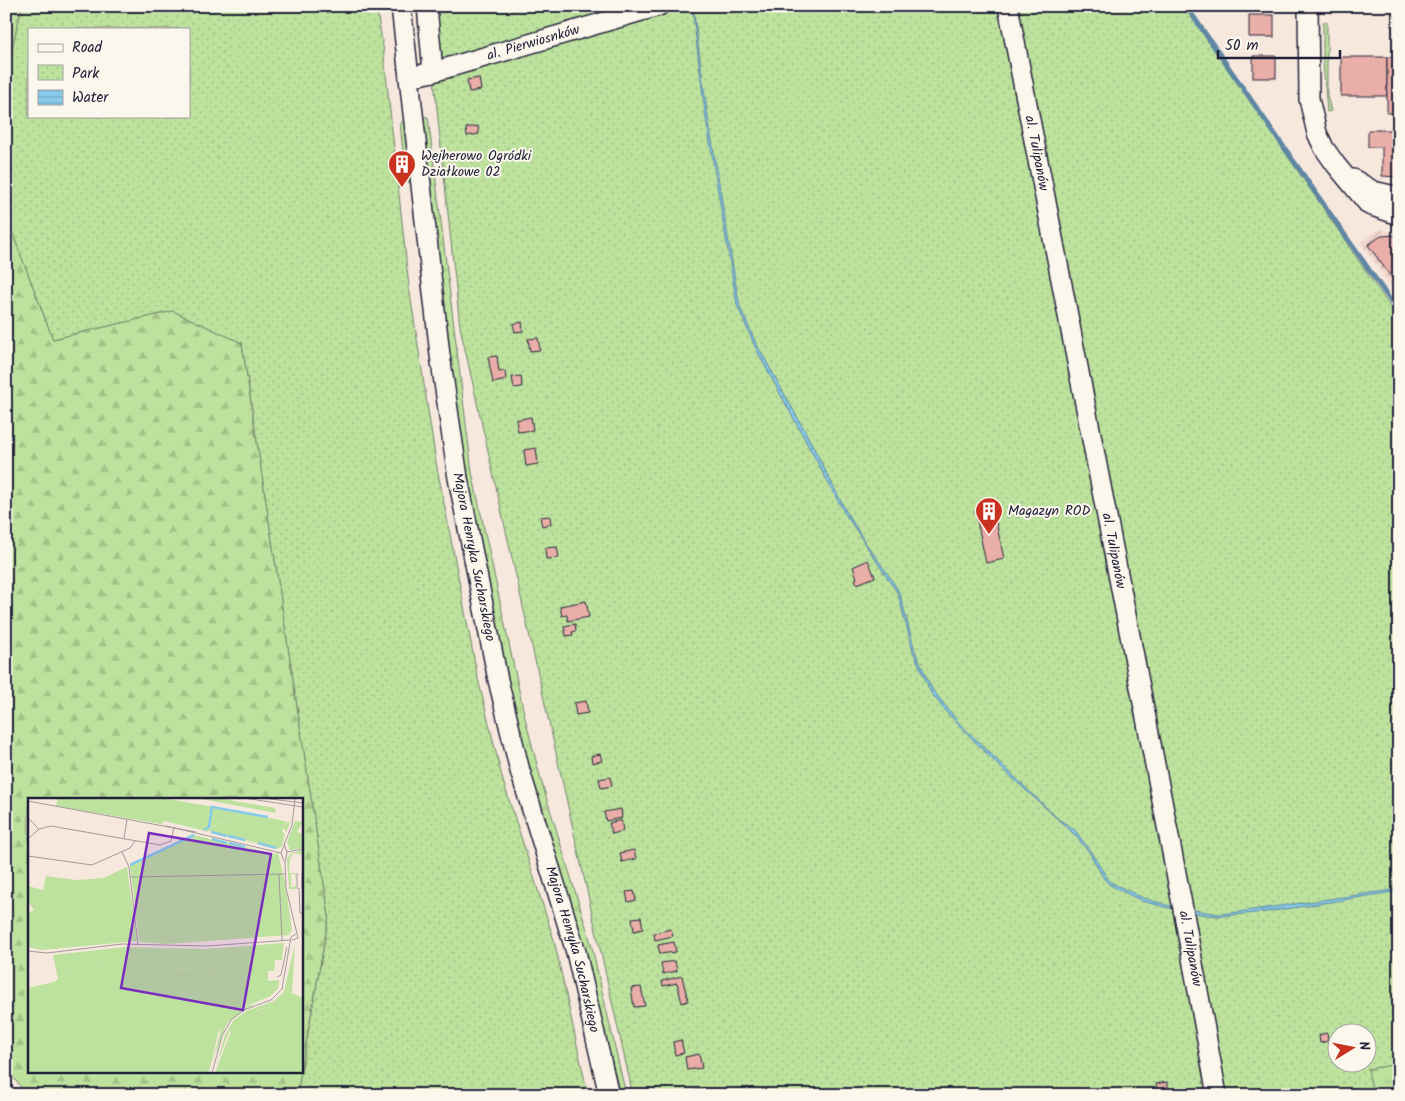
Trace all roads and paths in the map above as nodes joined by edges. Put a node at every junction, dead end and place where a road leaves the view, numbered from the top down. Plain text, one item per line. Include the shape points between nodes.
1 (401, 6) edge
2 (427, 6) edge
3 (659, 6) edge
4 (1008, 6) edge
5 (1308, 6) edge
6 (434, 72) junction
7 (409, 77) junction
8 (1341, 172) junction
9 (1399, 198) edge
10 (1399, 215) edge
11 (609, 1095) edge
12 (1217, 1095) edge

1 - 7 street, Majora Henryka Sucharskiego
2 - 6 street
3 - 6 street, al. Pierwiosnków
4 - 12 street, al. Tulipanów
5 - 8 street via 1310,109 1321,142
6 - 7 street, al. Pierwiosnków
7 - 11 street, Majora Henryka Sucharskiego via 440,355 460,487 498,680 518,762 576,952
8 - 9 street via 1374,192
8 - 10 street via 1369,205

